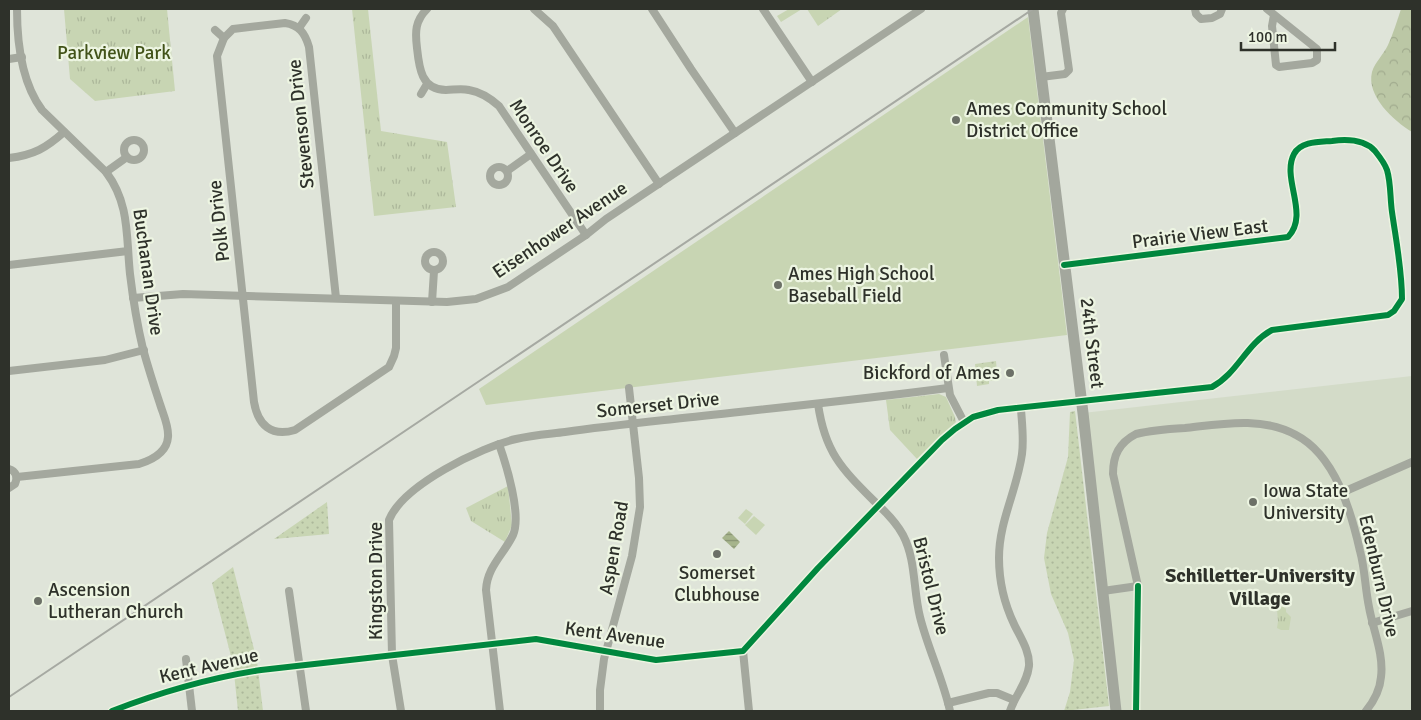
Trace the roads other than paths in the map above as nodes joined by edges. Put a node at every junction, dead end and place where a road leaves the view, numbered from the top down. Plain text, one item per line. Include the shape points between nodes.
1 (17, 9) edge
2 (414, 9) edge
3 (534, 9) edge
4 (652, 9) edge
5 (763, 9) edge
6 (921, 9) edge
7 (1033, 9) edge
8 (1063, 9) edge
9 (1195, 9) edge
10 (1222, 9) edge
11 (1267, 9) edge
12 (424, 12) edge
13 (1274, 15) junction
14 (306, 18) dead end
15 (299, 28) junction
16 (215, 30) dead end
17 (224, 38) junction
18 (22, 57) junction
19 (9, 59) edge
20 (1042, 77) junction
21 (812, 82) junction
22 (428, 84) junction
23 (421, 94) dead end
24 (64, 132) junction
25 (735, 133) junction
26 (531, 154) junction
27 (126, 157) dead end
28 (9, 158) edge
29 (507, 171) dead end
30 (106, 172) junction
31 (659, 184) junction
32 (586, 235) junction
33 (128, 250) junction
34 (1064, 264) junction
35 (9, 265) edge
36 (434, 271) dead end
37 (244, 296) junction
38 (133, 298) junction
39 (336, 298) junction
40 (396, 301) junction
41 (432, 302) junction
42 (144, 350) junction
43 (944, 354) dead end
44 (9, 371) edge
45 (629, 388) dead end
46 (948, 388) junction
47 (1081, 401) junction
48 (818, 404) junction
49 (1021, 409) junction
50 (964, 422) junction
51 (632, 423) junction
52 (499, 444) junction
53 (1412, 462) edge
54 (9, 469) edge
55 (16, 477) junction
56 (9, 488) edge
57 (1342, 493) junction
58 (878, 505) junction
59 (393, 511) joint
60 (1138, 586) junction
61 (289, 591) dead end
62 (1103, 591) junction
63 (1412, 610) edge
64 (1372, 623) junction
65 (493, 644) junction
66 (606, 651) junction
67 (743, 651) junction
68 (392, 655) junction
69 (186, 659) dead end
70 (301, 666) junction
71 (189, 684) junction
72 (1014, 700) junction
73 (948, 702) junction
74 (112, 711) edge
75 (192, 711) edge
76 (306, 711) edge
77 (401, 711) edge
78 (500, 711) edge
79 (600, 711) edge
80 (749, 711) edge
81 (950, 711) edge
82 (1010, 711) edge
83 (1116, 711) edge
84 (1136, 711) edge
85 (1366, 711) edge

1 - 18 street, Buchanan Drive
2 - 12 street
3 - 31 street via 553,26
4 - 25 street
5 - 21 street
6 - 21 street, Eisenhower Avenue
7 - 20 main road, 24th Street
8 - 20 street via 1069,70 1065,74
9 - 10 street via 1201,19 1212,18
11 - 13 street
12 - 22 street via 415,33 419,66
13 - 13 street via 1317,49 1317,60 1312,64 1280,67 1276,64
14 - 15 street
15 - 17 street via 285,23 240,27
15 - 39 street, Stevenson Drive via 309,47
16 - 17 street
17 - 37 street, Polk Drive via 217,56
18 - 19 street
18 - 24 street, Buchanan Drive via 35,100
20 - 34 main road, 24th Street
21 - 25 street, Eisenhower Avenue
22 - 23 street
22 - 26 street, Monroe Drive via 444,90 475,91 490,98 499,106
24 - 28 street via 40,150
24 - 30 street, Buchanan Drive
25 - 31 street, Eisenhower Avenue
26 - 29 street
26 - 32 street, Monroe Drive
27 - 30 street
30 - 33 street, Buchanan Drive via 125,213
31 - 32 street, Eisenhower Avenue
32 - 41 street, Eisenhower Avenue via 493,294 462,302
33 - 35 street
33 - 38 street, Buchanan Drive
34 - 47 main road, 24th Street
34 - 47 street, Prairie View East via 1288,237 1297,222 1292,160 1295,152 1307,144 1344,140 1366,144 1387,170 1402,291 1402,298 1394,311 1379,317 1272,330 1260,337 1223,381 1212,386
36 - 41 street
37 - 38 street, Eisenhower Avenue via 183,294
37 - 39 street, Eisenhower Avenue
37 - 40 street, Polk Drive via 254,402 258,417 268,428 280,432 304,425 388,367 394,356
38 - 42 street, Buchanan Drive
39 - 40 street, Eisenhower Avenue
40 - 41 street, Eisenhower Avenue
42 - 44 street via 105,360
42 - 55 street, Buchanan Drive via 167,426 168,438 159,455 139,464
43 - 46 street
45 - 51 street, Aspen Road
46 - 48 street, Somerset Drive
46 - 50 street
47 - 49 street
47 - 62 main road, 24th Street
48 - 51 street, Somerset Drive
48 - 58 street, Bristol Drive via 823,432 832,453
49 - 50 street via 998,410
49 - 72 street via 1022,456 1000,531 999,557 1006,603 1027,651 1029,665 1026,680
50 - 58 street
51 - 52 street, Somerset Drive via 517,438
51 - 66 street, Aspen Road via 640,507 632,556
52 - 59 street, Somerset Drive via 452,465 419,487
52 - 65 street via 507,466 516,522 514,533 487,579
53 - 57 street
54 - 55 street
55 - 56 street via 15,484
57 - 60 street, Edenburn Drive via 1320,454 1296,434 1269,425 1236,423 1136,434 1116,452 1113,474
57 - 64 street, Edenburn Drive via 1360,552
58 - 67 street
58 - 73 street, Bristol Drive via 895,522 912,557 920,616
59 - 68 street, Kingston Drive via 388,532
60 - 62 street
60 - 84 street, Edenburn Drive
61 - 70 street
62 - 83 main road, 24th Street
63 - 64 street
64 - 85 street, Edenburn Drive via 1382,660 1381,677 1374,701
65 - 66 street, Kent Avenue via 536,639
65 - 68 street, Kent Avenue
65 - 78 street
66 - 67 street, Kent Avenue via 656,660
66 - 79 street, Aspen Road
67 - 80 street
68 - 70 street, Kent Avenue
68 - 77 street, Kingston Drive
69 - 71 street
70 - 71 street, Kent Avenue via 252,671
70 - 76 street
71 - 74 street, Kent Avenue
71 - 75 street
72 - 73 street via 989,693
72 - 82 street
73 - 81 street, Bristol Drive

